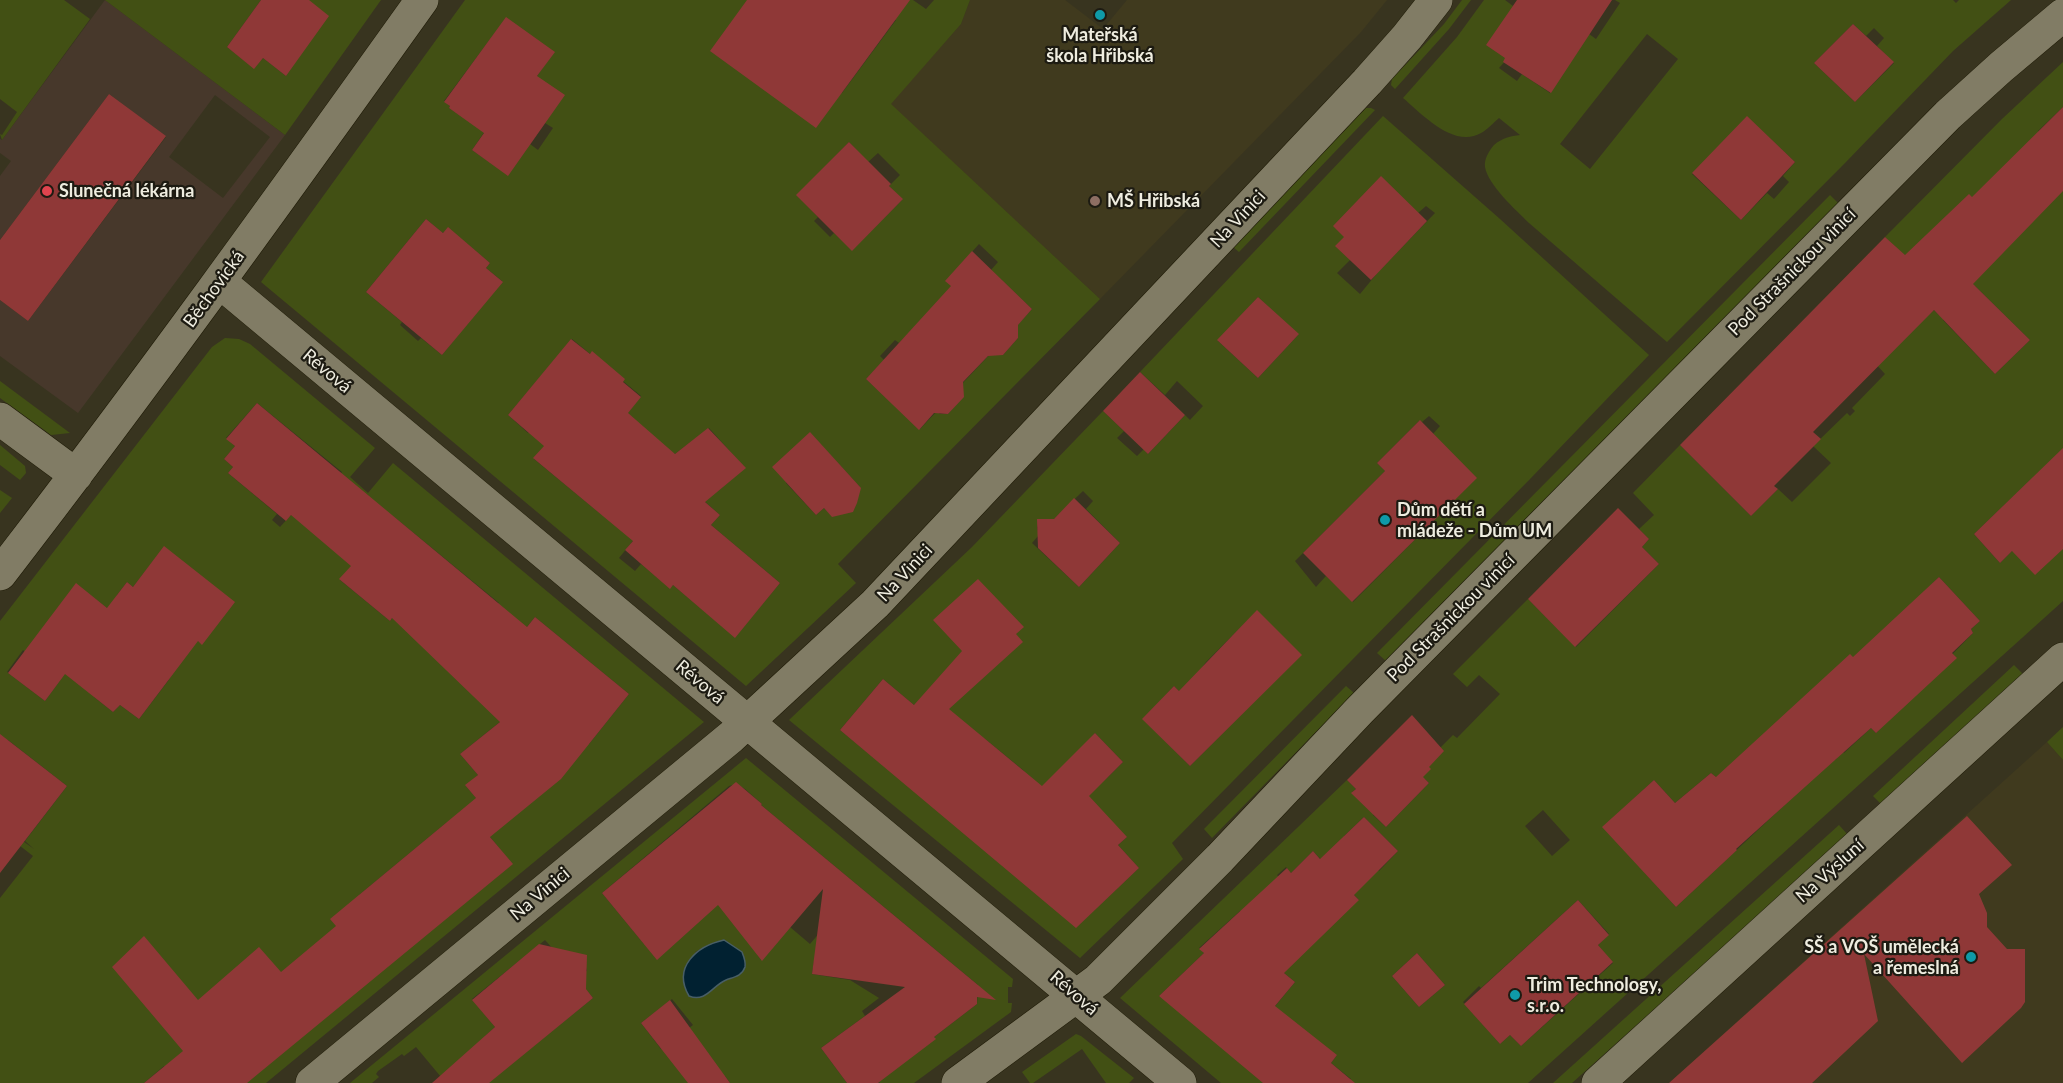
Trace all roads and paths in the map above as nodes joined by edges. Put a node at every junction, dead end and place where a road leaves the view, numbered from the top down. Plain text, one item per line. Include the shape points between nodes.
1 (422, 0) edge
2 (1436, 0) edge
3 (2063, 15) edge
4 (220, 282) junction
5 (0, 419) edge
6 (76, 475) junction
7 (0, 574) edge
8 (2063, 659) edge
9 (748, 722) junction
10 (1077, 997) junction
11 (312, 1083) edge
12 (958, 1083) edge
13 (1180, 1083) edge
14 (1598, 1083) edge

1 - 4 street, Běchovická
2 - 9 street, Na Vinici via 1367,82 875,604
3 - 10 street, Pod Strašnickou vinicí via 1948,115 1369,701 1220,858
4 - 6 street, Běchovická
4 - 9 street, Révová
5 - 6 street
6 - 7 street, Běchovická
8 - 14 street, Na Výsluní
9 - 10 street, Révová
9 - 11 street, Na Vinici
10 - 12 street, Pod Strašnickou vinicí
10 - 13 street, Révová

